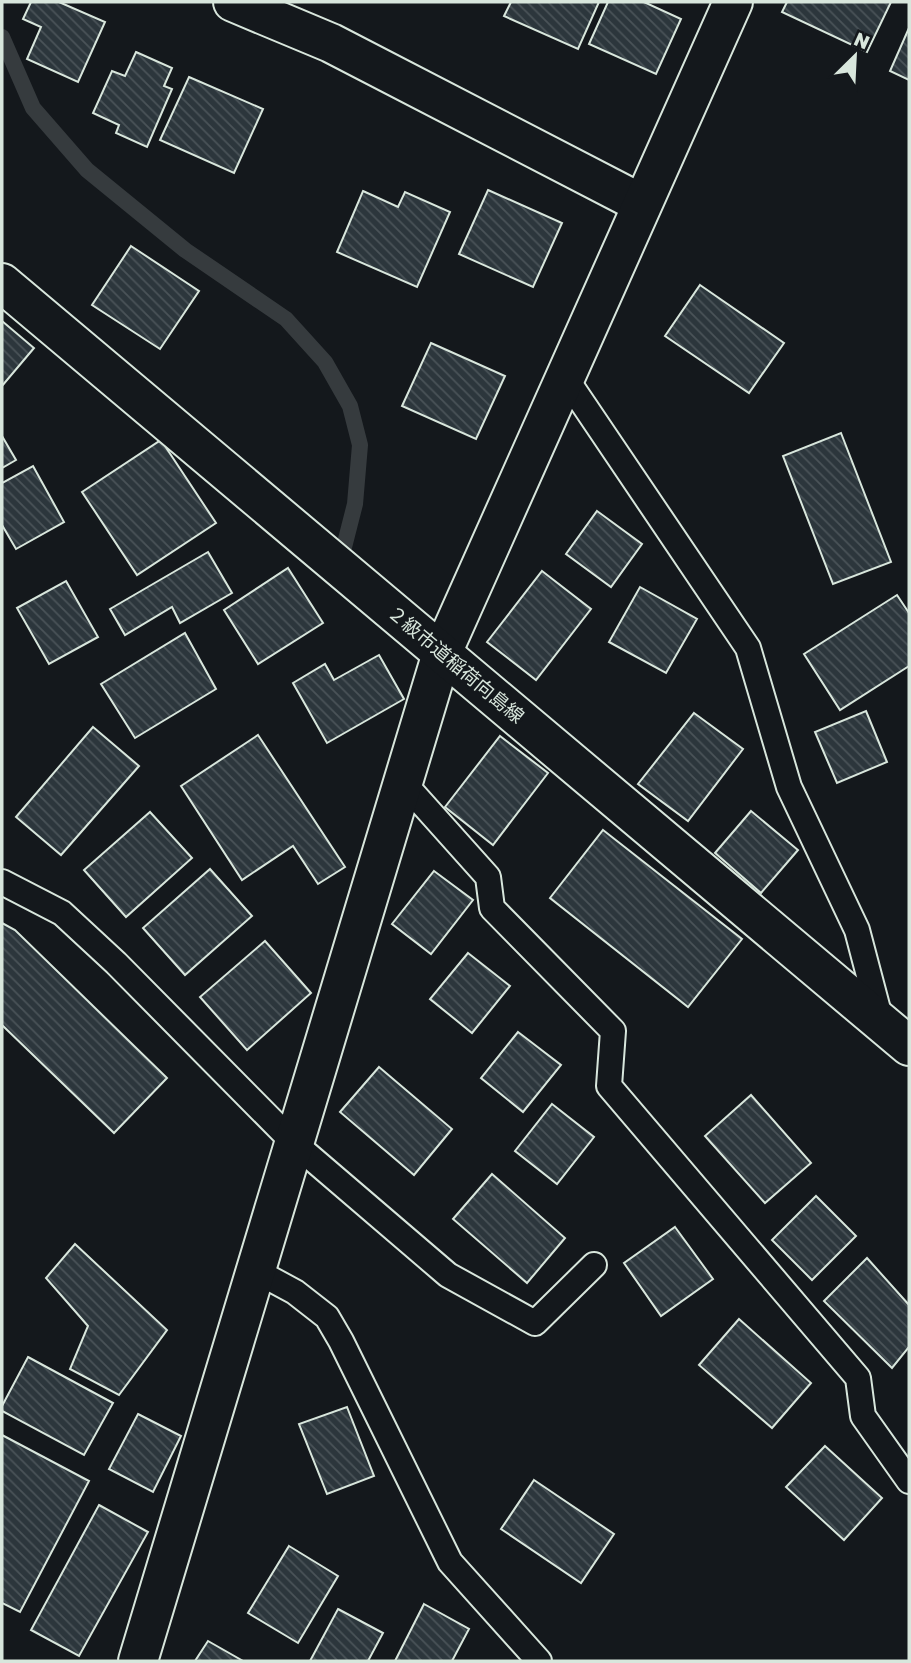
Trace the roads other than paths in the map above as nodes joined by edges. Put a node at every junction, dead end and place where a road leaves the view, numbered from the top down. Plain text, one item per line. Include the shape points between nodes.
1 (233, 2) edge
2 (733, 2) edge
3 (642, 204) junction
4 (2, 283) edge
5 (565, 377) junction
6 (442, 653) junction
7 (403, 782) junction
8 (2, 881) edge
9 (895, 1034) edge
10 (294, 1143) junction
11 (594, 1265) dead end
12 (256, 1271) junction
13 (909, 1481) edge
14 (138, 1661) edge
15 (539, 1661) edge

1 - 3 street via 331,43
2 - 3 street
3 - 5 street
4 - 6 street, ２級市道稲荷向島線
5 - 6 street
5 - 9 lane via 748,648 789,787 857,930
6 - 7 street
6 - 9 street, ２級市道稲荷向島線
7 - 10 street
7 - 13 lane via 488,877 492,908 613,1031 609,1086 858,1378 863,1416
8 - 10 lane via 62,913
10 - 11 lane via 448,1275 535,1323
10 - 12 street
12 - 14 street
12 - 15 lane via 295,1292 327,1317 450,1562

